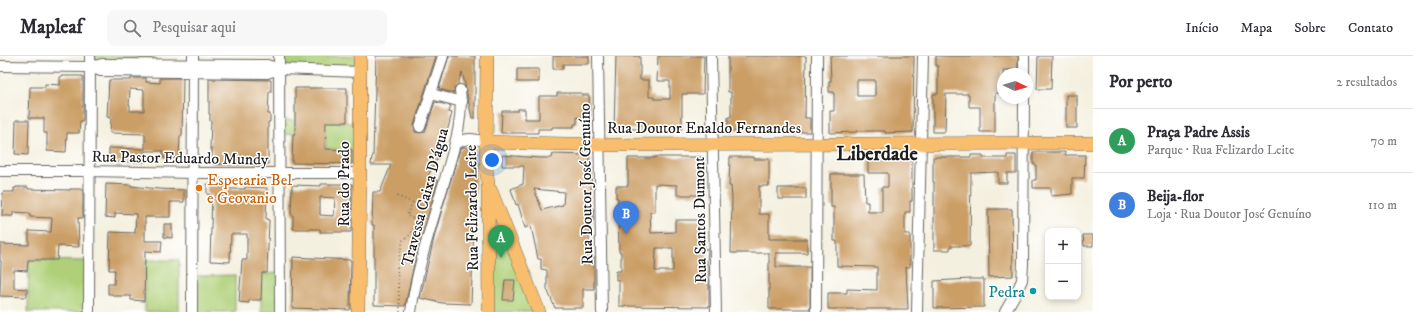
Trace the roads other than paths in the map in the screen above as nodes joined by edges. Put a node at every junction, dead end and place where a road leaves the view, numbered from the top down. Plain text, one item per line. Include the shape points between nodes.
1 (90, 56) edge
2 (279, 56) edge
3 (360, 56) edge
4 (443, 56) edge
5 (486, 56) edge
6 (598, 56) edge
7 (711, 56) edge
8 (816, 56) edge
9 (923, 56) edge
10 (1024, 56) edge
11 (194, 64) edge
12 (0, 66) edge
13 (90, 67) junction
14 (1024, 68) edge
15 (280, 69) junction
16 (360, 72) junction
17 (460, 90) dead end
18 (431, 94) junction
19 (462, 102) junction
20 (1024, 104) edge
21 (420, 127) dead end
22 (487, 142) junction
23 (817, 143) junction
24 (921, 143) junction
25 (1093, 143) edge
26 (713, 144) junction
27 (1024, 144) junction
28 (455, 145) junction
29 (600, 145) junction
30 (89, 170) junction
31 (0, 171) edge
32 (194, 173) junction
33 (280, 173) junction
34 (360, 173) junction
35 (488, 184) junction
36 (89, 312) edge
37 (192, 312) edge
38 (280, 312) edge
39 (358, 312) edge
40 (411, 312) edge
41 (488, 312) edge
42 (539, 312) edge
43 (602, 312) edge
44 (716, 312) edge
45 (816, 312) edge
46 (917, 312) edge
47 (1005, 312) edge

1 - 13 street
2 - 15 street
3 - 16 main road, Rua do Prado
4 - 18 street
5 - 22 main road, Rua Felizardo Leite
6 - 29 street, Rua Doutor José Genuíno
7 - 26 street, Rua Santos Dumont
8 - 23 street
9 - 24 street
10 - 14 street
11 - 13 street via 101,71
11 - 15 street via 267,74
11 - 32 street
12 - 13 street
13 - 30 street
15 - 16 street
15 - 33 street
16 - 34 main road, Rua do Prado
17 - 19 street, Travessa Caixa D'água
18 - 19 street
18 - 21 street
19 - 28 street, Travessa Caixa D'água
20 - 27 street
22 - 28 street via 470,138
22 - 29 main road, Rua Doutor Enaldo Fernandes
22 - 35 main road, Rua Felizardo Leite
23 - 24 main road, Rua Doutor Enaldo Fernandes
23 - 26 main road, Rua Doutor Enaldo Fernandes
23 - 45 street
24 - 27 main road, Rua Doutor Enaldo Fernandes
24 - 46 street
25 - 27 main road, Rua Doutor Enaldo Fernandes
26 - 29 main road, Rua Doutor Enaldo Fernandes
26 - 44 street, Rua Santos Dumont
27 - 47 street via 1022,280
28 - 40 street, Travessa Caixa D'água via 417,281
29 - 43 street, Rua Doutor José Genuíno
30 - 31 street, Rua Pastor Eduardo Mundy
30 - 32 street, Rua Pastor Eduardo Mundy
30 - 36 street
32 - 33 street, Rua Pastor Eduardo Mundy
32 - 37 street
33 - 34 street, Rua Pastor Eduardo Mundy
33 - 38 street
34 - 39 main road, Rua do Prado
35 - 41 main road, Rua Felizardo Leite
35 - 42 main road

